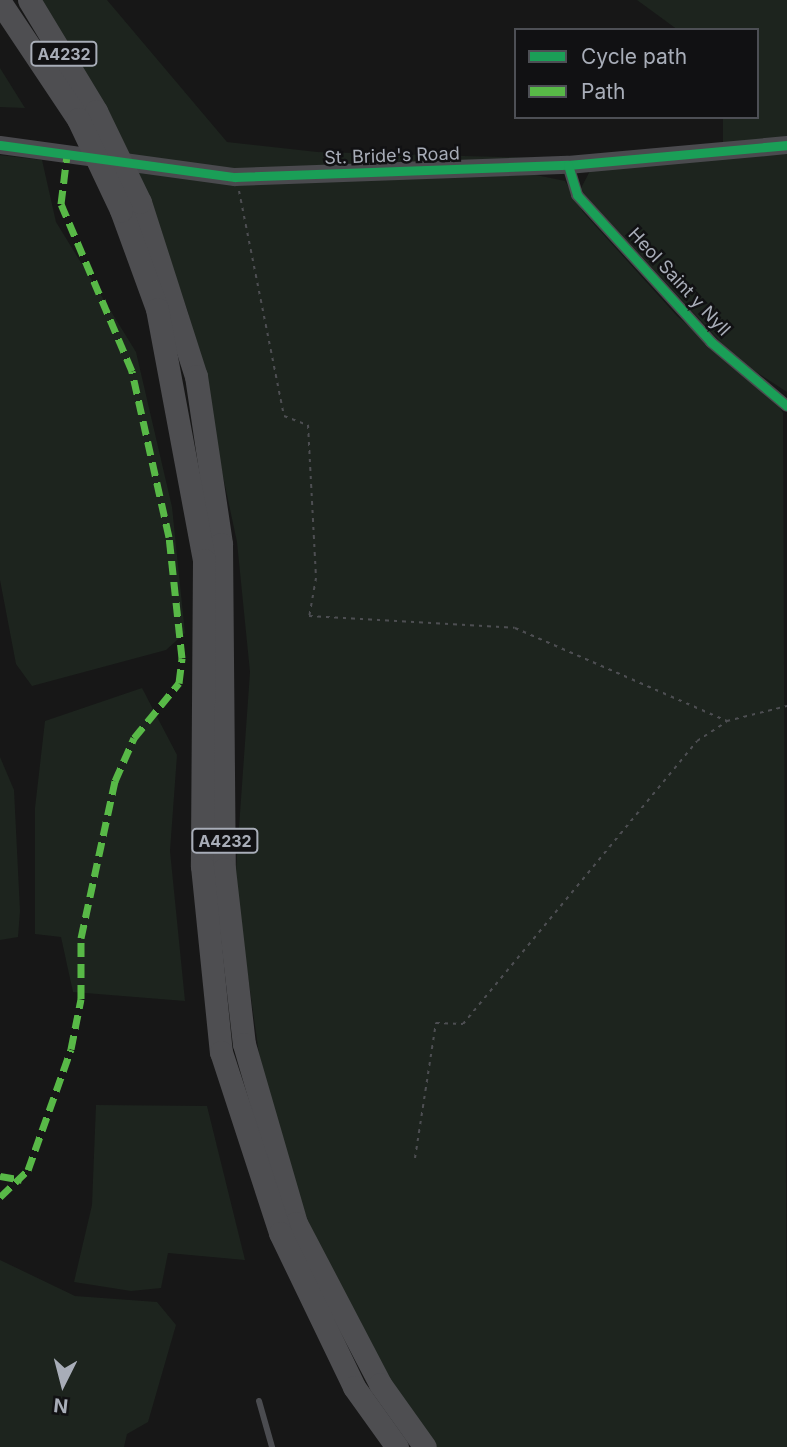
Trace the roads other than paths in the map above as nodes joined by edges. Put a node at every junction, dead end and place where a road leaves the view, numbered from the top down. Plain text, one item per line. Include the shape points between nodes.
1 (29, 0) edge
2 (0, 2) edge
3 (87, 115) junction
4 (0, 145) edge
5 (787, 145) edge
6 (568, 165) junction
7 (130, 206) junction
8 (787, 406) edge
9 (259, 1401) dead end
10 (272, 1447) edge
11 (397, 1447) edge
12 (425, 1447) edge

1 - 3 highway, A4232
2 - 3 highway, A4232
3 - 7 highway, A4232, bridge
4 - 6 street, St. Bride's Road via 234,177
5 - 6 street, St. Bride's Road
6 - 8 street, Heol Saint y Nyll via 577,195 711,342
7 - 11 highway, A4232 via 157,309 204,560 202,866 221,1052 280,1233 354,1387
7 - 12 highway, A4232 via 195,376 221,544 224,869 244,1044 296,1223 380,1384
9 - 10 lane

